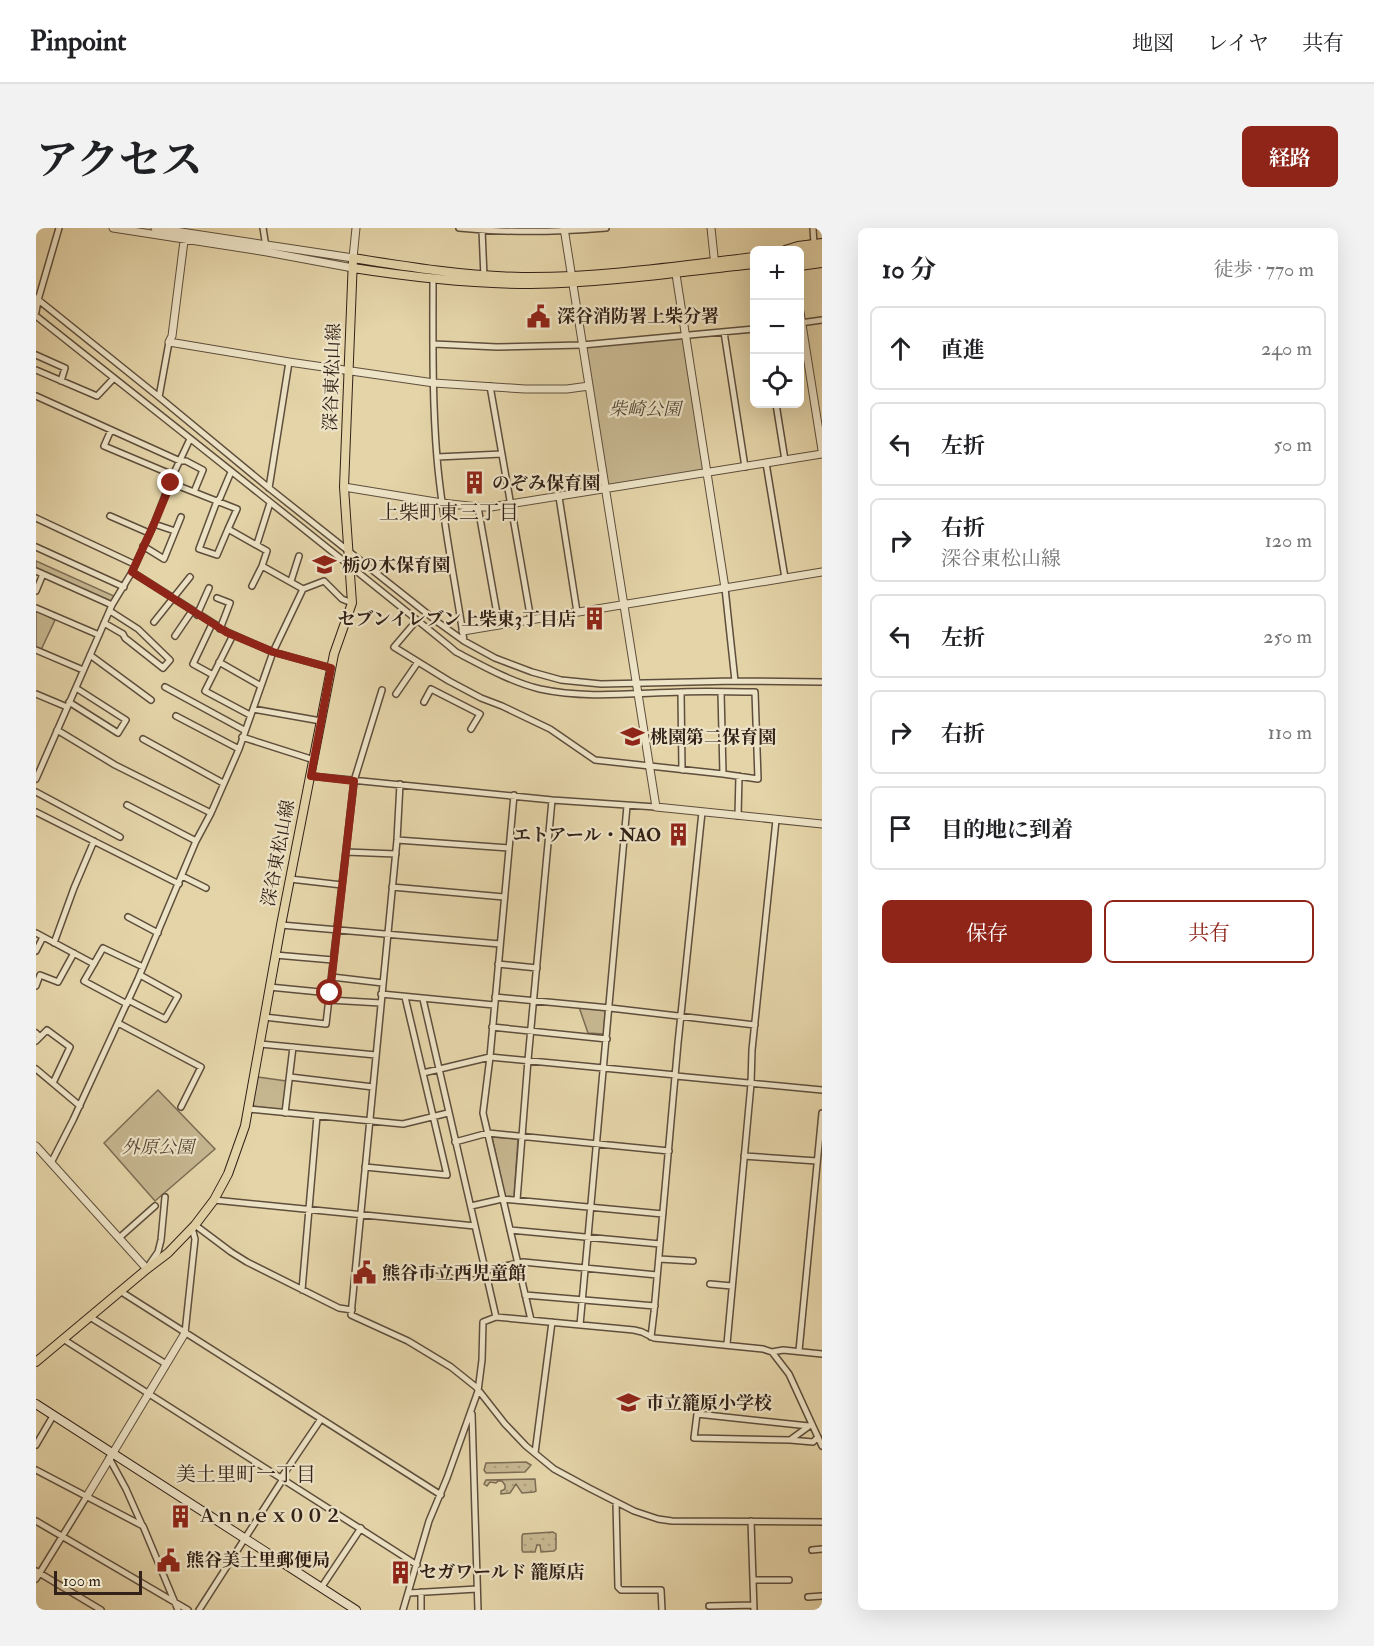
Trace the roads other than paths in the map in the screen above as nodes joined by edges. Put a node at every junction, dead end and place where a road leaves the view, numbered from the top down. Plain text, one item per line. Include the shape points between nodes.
1 (59, 228) edge
2 (113, 228) edge
3 (155, 228) edge
4 (263, 228) edge
5 (356, 228) edge
6 (459, 228) edge
7 (606, 228) edge
8 (711, 228) edge
9 (813, 228) edge
10 (482, 229) edge
11 (564, 230) edge
12 (185, 236) junction
13 (818, 243) edge
14 (798, 246) edge
15 (266, 249) junction
16 (822, 250) edge
17 (804, 252) edge
18 (822, 256) edge
19 (750, 258) edge
20 (804, 258) edge
21 (353, 263) junction
22 (750, 264) edge
23 (822, 264) edge
24 (715, 265) junction
25 (804, 266) edge
26 (675, 269) junction
27 (433, 274) junction
28 (484, 279) junction
29 (571, 279) junction
30 (37, 299) edge
31 (36, 312) edge
32 (36, 316) edge
33 (822, 320) edge
34 (804, 322) edge
35 (750, 329) edge
36 (724, 332) junction
37 (685, 336) junction
38 (169, 342) junction
39 (434, 344) junction
40 (582, 345) junction
41 (804, 346) edge
42 (36, 355) edge
43 (290, 362) junction
44 (36, 370) edge
45 (348, 370) junction
46 (114, 378) junction
47 (61, 381) junction
48 (434, 383) junction
49 (489, 386) junction
50 (589, 387) junction
51 (36, 396) edge
52 (159, 397) junction
53 (777, 408) edge
54 (111, 430) junction
55 (190, 439) junction
56 (822, 452) edge
57 (502, 454) junction
58 (437, 457) junction
59 (785, 460) junction
60 (180, 461) junction
61 (766, 463) junction
62 (746, 466) junction
63 (231, 472) junction
64 (707, 473) junction
65 (173, 475) junction
66 (171, 483) junction
67 (344, 487) junction
68 (269, 488) junction
69 (606, 489) junction
70 (194, 492) junction
71 (559, 497) junction
72 (217, 501) junction
73 (270, 503) junction
74 (442, 503) junction
75 (511, 504) junction
76 (478, 507) junction
77 (110, 516) dead end
78 (36, 518) edge
79 (181, 518) dead end
80 (154, 524) junction
81 (228, 530) junction
82 (175, 531) junction
83 (149, 533) junction
84 (256, 544) junction
85 (143, 546) junction
86 (36, 547) edge
87 (349, 552) junction
88 (299, 556) dead end
89 (134, 564) junction
90 (350, 565) junction
91 (262, 566) junction
92 (36, 571) edge
93 (132, 572) junction
94 (822, 572) edge
95 (43, 574) junction
96 (190, 577) dead end
97 (785, 578) junction
98 (291, 581) junction
99 (252, 586) dead end
100 (124, 587) junction
101 (209, 588) dead end
102 (725, 588) junction
103 (303, 589) junction
104 (36, 591) edge
105 (217, 598) dead end
106 (173, 599) junction
107 (352, 603) junction
108 (623, 605) junction
109 (36, 608) edge
110 (111, 608) junction
111 (577, 612) junction
112 (194, 613) junction
113 (417, 620) junction
114 (531, 620) junction
115 (154, 622) dead end
116 (104, 623) junction
117 (212, 624) junction
118 (500, 625) junction
119 (220, 628) junction
120 (463, 631) junction
121 (99, 635) junction
122 (232, 635) junction
123 (175, 636) dead end
124 (464, 640) junction
125 (36, 650) edge
126 (273, 652) junction
127 (90, 655) junction
128 (219, 662) junction
129 (418, 662) junction
130 (331, 668) junction
131 (83, 670) junction
132 (213, 675) junction
133 (735, 681) junction
134 (822, 682) edge
135 (636, 683) junction
136 (261, 686) junction
137 (165, 687) dead end
138 (76, 688) junction
139 (382, 690) dead end
140 (681, 692) junction
141 (721, 692) junction
142 (36, 694) edge
143 (396, 694) dead end
144 (638, 694) junction
145 (151, 700) dead end
146 (487, 700) junction
147 (424, 702) dead end
148 (68, 704) junction
149 (253, 709) junction
150 (480, 714) junction
151 (249, 715) junction
152 (176, 716) dead end
153 (321, 721) junction
154 (471, 729) dead end
155 (57, 730) junction
156 (244, 730) junction
157 (242, 737) junction
158 (143, 739) dead end
159 (238, 748) junction
160 (314, 759) junction
161 (650, 765) junction
162 (682, 770) junction
163 (723, 774) junction
164 (311, 776) junction
165 (739, 776) junction
166 (36, 779) edge
167 (354, 781) junction
168 (224, 783) junction
169 (400, 784) junction
170 (36, 792) edge
171 (514, 795) junction
172 (552, 800) junction
173 (127, 805) dead end
174 (627, 806) junction
175 (656, 807) junction
176 (36, 812) edge
177 (702, 812) junction
178 (211, 813) junction
179 (738, 816) junction
180 (776, 820) junction
181 (822, 824) edge
182 (106, 830) junction
183 (120, 837) dead end
184 (397, 840) junction
185 (196, 841) junction
186 (96, 842) junction
187 (509, 848) junction
188 (346, 852) junction
189 (396, 854) junction
190 (182, 876) junction
191 (290, 879) junction
192 (179, 884) junction
193 (342, 885) junction
194 (392, 887) junction
195 (206, 888) dead end
196 (504, 897) junction
197 (128, 917) dead end
198 (280, 925) junction
199 (337, 930) junction
200 (36, 933) edge
201 (158, 933) junction
202 (387, 935) junction
203 (43, 937) junction
204 (54, 943) junction
205 (500, 944) junction
206 (36, 951) edge
207 (74, 952) junction
208 (275, 955) junction
209 (333, 960) junction
210 (94, 963) junction
211 (498, 963) junction
212 (143, 967) junction
213 (537, 968) junction
214 (38, 974) edge
215 (140, 975) junction
216 (332, 977) junction
217 (382, 983) junction
218 (36, 986) edge
219 (269, 987) junction
220 (330, 993) junction
221 (381, 994) junction
222 (405, 997) junction
223 (495, 997) junction
224 (423, 999) junction
225 (329, 1000) junction
226 (534, 1000) junction
227 (128, 1002) junction
228 (381, 1003) junction
229 (494, 1005) junction
230 (610, 1008) junction
231 (681, 1016) junction
232 (264, 1017) junction
233 (118, 1023) junction
234 (755, 1025) junction
235 (492, 1028) junction
236 (531, 1031) junction
237 (37, 1037) edge
238 (607, 1039) junction
239 (260, 1044) junction
240 (293, 1047) junction
241 (376, 1055) junction
242 (490, 1057) junction
243 (528, 1060) junction
244 (604, 1068) junction
245 (36, 1069) edge
246 (439, 1069) junction
247 (423, 1073) junction
248 (676, 1076) junction
249 (290, 1077) junction
250 (53, 1083) junction
251 (751, 1084) junction
252 (373, 1087) junction
253 (822, 1090) edge
254 (80, 1106) junction
255 (181, 1107) dead end
256 (249, 1109) junction
257 (285, 1113) junction
258 (448, 1113) junction
259 (822, 1113) edge
260 (317, 1116) junction
261 (434, 1117) junction
262 (369, 1120) junction
263 (488, 1133) junction
264 (522, 1137) junction
265 (455, 1142) junction
266 (597, 1143) junction
267 (36, 1146) edge
268 (669, 1150) junction
269 (744, 1156) junction
270 (817, 1161) junction
271 (51, 1163) junction
272 (365, 1167) junction
273 (165, 1197) dead end
274 (502, 1199) junction
275 (214, 1200) junction
276 (517, 1200) junction
277 (155, 1206) dead end
278 (471, 1206) junction
279 (591, 1207) junction
280 (310, 1210) junction
281 (361, 1214) junction
282 (663, 1214) junction
283 (475, 1226) junction
284 (194, 1227) junction
285 (510, 1230) junction
286 (588, 1237) junction
287 (119, 1238) junction
288 (660, 1244) junction
289 (659, 1259) junction
290 (693, 1261) dead end
291 (518, 1263) junction
292 (147, 1269) junction
293 (429, 1269) dead end
294 (585, 1269) junction
295 (485, 1270) junction
296 (657, 1275) junction
297 (710, 1284) dead end
298 (732, 1286) junction
299 (302, 1290) junction
300 (120, 1291) junction
301 (525, 1294) junction
302 (582, 1299) junction
303 (655, 1306) junction
304 (352, 1310) junction
305 (90, 1317) junction
306 (496, 1317) junction
307 (531, 1320) junction
308 (552, 1322) junction
309 (580, 1325) junction
310 (185, 1333) junction
311 (651, 1336) junction
312 (63, 1339) junction
313 (726, 1344) junction
314 (799, 1351) junction
315 (772, 1352) junction
316 (822, 1354) edge
317 (36, 1362) edge
318 (166, 1364) junction
319 (478, 1391) junction
320 (148, 1394) junction
321 (36, 1404) edge
322 (53, 1416) junction
323 (321, 1419) junction
324 (470, 1423) junction
325 (811, 1425) junction
326 (818, 1437) junction
327 (790, 1440) junction
328 (36, 1445) edge
329 (822, 1446) edge
330 (535, 1453) junction
331 (111, 1456) junction
332 (36, 1470) edge
333 (282, 1478) junction
334 (441, 1494) junction
335 (87, 1496) junction
336 (616, 1502) junction
337 (36, 1521) edge
338 (752, 1521) junction
339 (822, 1522) edge
340 (142, 1525) junction
341 (361, 1528) junction
342 (63, 1536) junction
343 (244, 1538) junction
344 (822, 1549) edge
345 (812, 1550) dead end
346 (417, 1564) junction
347 (38, 1572) edge
348 (36, 1579) edge
349 (753, 1580) junction
350 (789, 1580) dead end
351 (321, 1588) junction
352 (477, 1589) junction
353 (421, 1592) junction
354 (409, 1593) junction
355 (822, 1596) edge
356 (808, 1597) dead end
357 (175, 1601) junction
358 (709, 1606) dead end
359 (754, 1607) edge
360 (101, 1610) edge
361 (178, 1610) edge
362 (188, 1610) edge
363 (199, 1610) edge
364 (356, 1610) edge
365 (403, 1610) edge
366 (422, 1610) edge
367 (478, 1610) edge
368 (662, 1610) edge

1 - 30 street
2 - 12 street
3 - 12 street
4 - 15 street
5 - 21 street
6 - 10 street
7 - 11 street
8 - 24 street
9 - 13 street
10 - 11 street
10 - 28 street
11 - 29 street
12 - 15 street
12 - 38 street
13 - 14 main road
15 - 21 street
16 - 17 main road
18 - 20 main road
19 - 24 main road
21 - 27 main road
21 - 45 main road, 深谷東松山線
22 - 24 main road
23 - 25 main road
24 - 26 main road
26 - 29 main road
26 - 37 street
27 - 28 main road
27 - 39 street
28 - 29 main road
29 - 40 street
30 - 31 street
30 - 52 street
32 - 46 street
33 - 34 street
35 - 36 street
36 - 37 street
36 - 62 street
37 - 40 street
37 - 64 street
38 - 43 street
38 - 52 street
39 - 40 street
39 - 48 street
40 - 50 street
41 - 56 street
42 - 47 street via 65,368
43 - 45 street
43 - 68 street
44 - 47 street
45 - 48 street
45 - 67 main road, 深谷東松山線
46 - 47 street via 97,396
46 - 55 street
48 - 49 street
48 - 58 street
49 - 50 street via 549,390
49 - 57 street
50 - 69 street
51 - 54 street
52 - 68 street
53 - 59 street
54 - 60 street
54 - 65 street via 104,446
55 - 60 street
55 - 63 street
56 - 59 street
57 - 58 street
57 - 75 street
58 - 74 street
59 - 61 street
60 - 65 street
60 - 70 street via 203,470
61 - 62 street
61 - 97 street
62 - 64 street
63 - 72 street
63 - 73 street
64 - 69 street
64 - 102 street
65 - 66 street
66 - 70 street
66 - 80 street
67 - 74 street
67 - 87 main road, 深谷東松山線
68 - 87 street
69 - 71 street
69 - 108 street
70 - 72 street
71 - 75 street
71 - 111 street
72 - 81 street via 237,509
72 - 81 street via 200,549 217,555
73 - 84 street
73 - 90 street
74 - 76 street
74 - 120 street
75 - 76 street
75 - 114 street
76 - 118 street
77 - 83 street
78 - 89 street
79 - 82 street
80 - 82 street
80 - 83 street
81 - 84 street
82 - 85 street via 164,558
83 - 85 street
84 - 91 street via 267,551
85 - 89 street
86 - 100 street
87 - 90 main road, 深谷東松山線
87 - 124 street
88 - 98 street
89 - 93 street
90 - 107 main road, 深谷東松山線
90 - 113 street
91 - 98 street
91 - 99 street
92 - 95 street
93 - 100 street
93 - 106 street
94 - 97 street
95 - 104 street
95 - 110 street
96 - 106 street
97 - 102 street
98 - 103 street
100 - 110 street
101 - 112 street
102 - 108 street
102 - 133 street
103 - 107 street via 324,581
103 - 126 street
105 - 119 street via 230,603
106 - 112 street
106 - 115 street
107 - 130 main road, 深谷東松山線
108 - 111 street
108 - 135 street
109 - 121 street
110 - 116 street
110 - 116 street via 170,660 164,668
111 - 114 street
112 - 117 street
112 - 123 street
113 - 129 street via 394,647
113 - 144 street via 456,652 516,681 581,694
114 - 118 street
116 - 121 street
117 - 119 street
117 - 132 street via 193,664
118 - 120 street
119 - 122 street
120 - 124 street
121 - 127 street
122 - 126 street
122 - 128 street
124 - 135 street via 495,658 561,680
125 - 131 street
126 - 130 street
126 - 136 street
127 - 131 street
127 - 145 street
128 - 132 street
128 - 136 street
129 - 143 street
129 - 146 street
130 - 153 main road, 深谷東松山線
131 - 138 street
132 - 151 street via 205,691
133 - 134 street
133 - 135 street
135 - 144 street
136 - 149 street
137 - 156 street
138 - 148 street
138 - 148 street via 126,720 118,733
139 - 167 street
140 - 141 street
140 - 144 street
140 - 162 street
141 - 163 street
141 - 165 street via 755,692 758,779
142 - 148 street
144 - 161 street
146 - 150 street
146 - 161 street via 550,729 595,760
147 - 150 street via 431,689
148 - 155 street
149 - 151 street
149 - 153 street
150 - 154 street
151 - 156 street
152 - 159 street
153 - 160 main road, 深谷東松山線
155 - 166 street
155 - 178 street via 115,765
156 - 157 street
157 - 159 street
157 - 160 street
158 - 168 street
159 - 168 street
160 - 164 main road, 深谷東松山線
161 - 162 street
161 - 175 street
162 - 163 street
163 - 165 street
164 - 167 street
164 - 191 main road, 深谷東松山線
165 - 179 street
167 - 169 street
167 - 188 street
168 - 178 street
169 - 171 street
169 - 184 street
170 - 182 street
171 - 172 street
171 - 187 street
172 - 174 street
172 - 213 street
173 - 185 street
174 - 175 street
174 - 230 street
175 - 177 street
176 - 186 street
177 - 179 street
177 - 231 street
178 - 185 street
179 - 180 street
180 - 181 street
180 - 234 street
182 - 183 street
182 - 186 street
184 - 187 street
184 - 189 street
185 - 190 street
186 - 192 street
186 - 204 street
187 - 196 street
188 - 189 street
188 - 193 street
189 - 194 street
190 - 192 street
190 - 195 street
191 - 193 street
191 - 198 main road, 深谷東松山線
192 - 201 street
193 - 199 street
194 - 196 street
194 - 202 street
196 - 205 street
197 - 201 street
198 - 199 street
198 - 208 main road, 深谷東松山線
199 - 202 street
199 - 209 street
200 - 203 street
201 - 212 street
202 - 205 street
202 - 217 street
203 - 204 street
203 - 206 street
204 - 207 street
205 - 211 street
207 - 210 street
207 - 214 street via 58,982
208 - 209 street
208 - 219 main road, 深谷東松山線
209 - 216 street
210 - 212 street via 103,948
210 - 227 street via 84,981
211 - 213 street
211 - 223 street
212 - 215 street
213 - 226 street
214 - 218 street
215 - 227 street
215 - 227 street via 178,996 165,1019
216 - 217 street
216 - 220 street
217 - 221 street
219 - 220 street
219 - 232 main road, 深谷東松山線
220 - 225 street
221 - 222 street
221 - 228 street
222 - 224 street
222 - 247 street
223 - 226 street
223 - 229 street
224 - 229 street
224 - 246 street
225 - 228 street
225 - 232 street via 326,1024
226 - 230 street
226 - 236 street
227 - 233 street
228 - 241 street
229 - 235 street
230 - 231 street
230 - 238 street
231 - 234 street
231 - 248 street
232 - 239 main road, 深谷東松山線
233 - 254 street
233 - 255 street via 201,1067
234 - 251 street
235 - 236 street
235 - 242 street
236 - 238 street
236 - 243 street
237 - 250 street via 47,1030 70,1047
238 - 244 street
239 - 240 street
239 - 256 main road, 深谷東松山線
240 - 241 street
240 - 249 street
241 - 252 street
242 - 243 street
242 - 246 street
242 - 263 street via 483,1106
243 - 244 street
243 - 264 street
244 - 248 street
244 - 266 street
245 - 250 street
246 - 247 street
246 - 258 street
247 - 261 street
248 - 251 street
248 - 268 street
249 - 252 street
249 - 257 street
250 - 254 street
251 - 253 street
251 - 269 street
252 - 262 street
254 - 271 street
256 - 257 street
256 - 275 main road, 深谷東松山線 via 236,1156
257 - 260 street
258 - 261 street
258 - 265 street
259 - 270 street
260 - 262 street
260 - 280 street
261 - 262 street via 403,1124
261 - 272 street via 447,1175
262 - 272 street
263 - 264 street
263 - 265 street
263 - 274 street
264 - 266 street
264 - 276 street
265 - 278 street
266 - 268 street
266 - 279 street
267 - 271 street
268 - 282 street
269 - 270 street
269 - 298 street
270 - 314 street
271 - 287 street
272 - 281 street
273 - 292 street via 161,1240
274 - 276 street
274 - 278 street
274 - 285 street
275 - 280 street
275 - 284 main road, 深谷東松山線
276 - 279 street
277 - 287 street
278 - 283 street
279 - 282 street
279 - 286 street
280 - 281 street
280 - 299 street
281 - 283 street
281 - 304 street
282 - 288 street
283 - 295 street
284 - 292 main road, 深谷東松山線
284 - 299 street
284 - 310 street
285 - 286 street
285 - 291 street
286 - 288 street
286 - 294 street
287 - 292 street
288 - 289 street
289 - 290 street
289 - 296 street
291 - 294 street
291 - 295 street
291 - 301 street
292 - 300 main road, 深谷東松山線
293 - 295 street via 470,1274
294 - 296 street
294 - 302 street
295 - 306 street
296 - 303 street
297 - 298 street
298 - 313 street
299 - 304 street
300 - 305 main road, 深谷東松山線
300 - 310 street
301 - 302 street
301 - 307 street
302 - 303 street
302 - 309 street
303 - 311 street
304 - 319 street via 351,1315 431,1353
305 - 312 main road, 深谷東松山線
305 - 318 street
306 - 307 street
306 - 319 street via 483,1322
307 - 308 street
308 - 309 street
308 - 330 street
309 - 311 street via 634,1330
310 - 318 street
310 - 323 street
311 - 313 street
312 - 317 main road, 深谷東松山線
312 - 320 street
313 - 315 street
314 - 315 street
314 - 316 street
315 - 325 street via 789,1374
318 - 320 street
319 - 324 street
319 - 330 street
320 - 331 street
320 - 333 street
321 - 322 main road
322 - 328 street
322 - 331 main road
323 - 333 street
323 - 334 street
324 - 334 street
324 - 352 street
325 - 326 street
325 - 327 street
325 - 327 street via 697,1414 694,1438
326 - 327 street via 813,1442
326 - 329 street
330 - 336 street via 555,1469
331 - 335 street
331 - 340 street
331 - 343 main road
332 - 335 street
333 - 341 street
333 - 343 street
334 - 346 street
335 - 340 street
335 - 342 street
336 - 338 street via 646,1516 672,1521
336 - 368 street via 618,1587 661,1590
337 - 342 street
338 - 339 street
338 - 349 street
340 - 357 street
341 - 346 street
341 - 351 street
342 - 347 street
342 - 357 street
343 - 351 main road
343 - 363 street
344 - 345 street
346 - 354 street
347 - 348 street
347 - 360 street
349 - 350 street
349 - 359 street
351 - 364 main road
352 - 353 street
352 - 367 street
353 - 354 street
353 - 366 street
354 - 365 street
355 - 356 street
357 - 361 street
357 - 362 street
358 - 359 street

